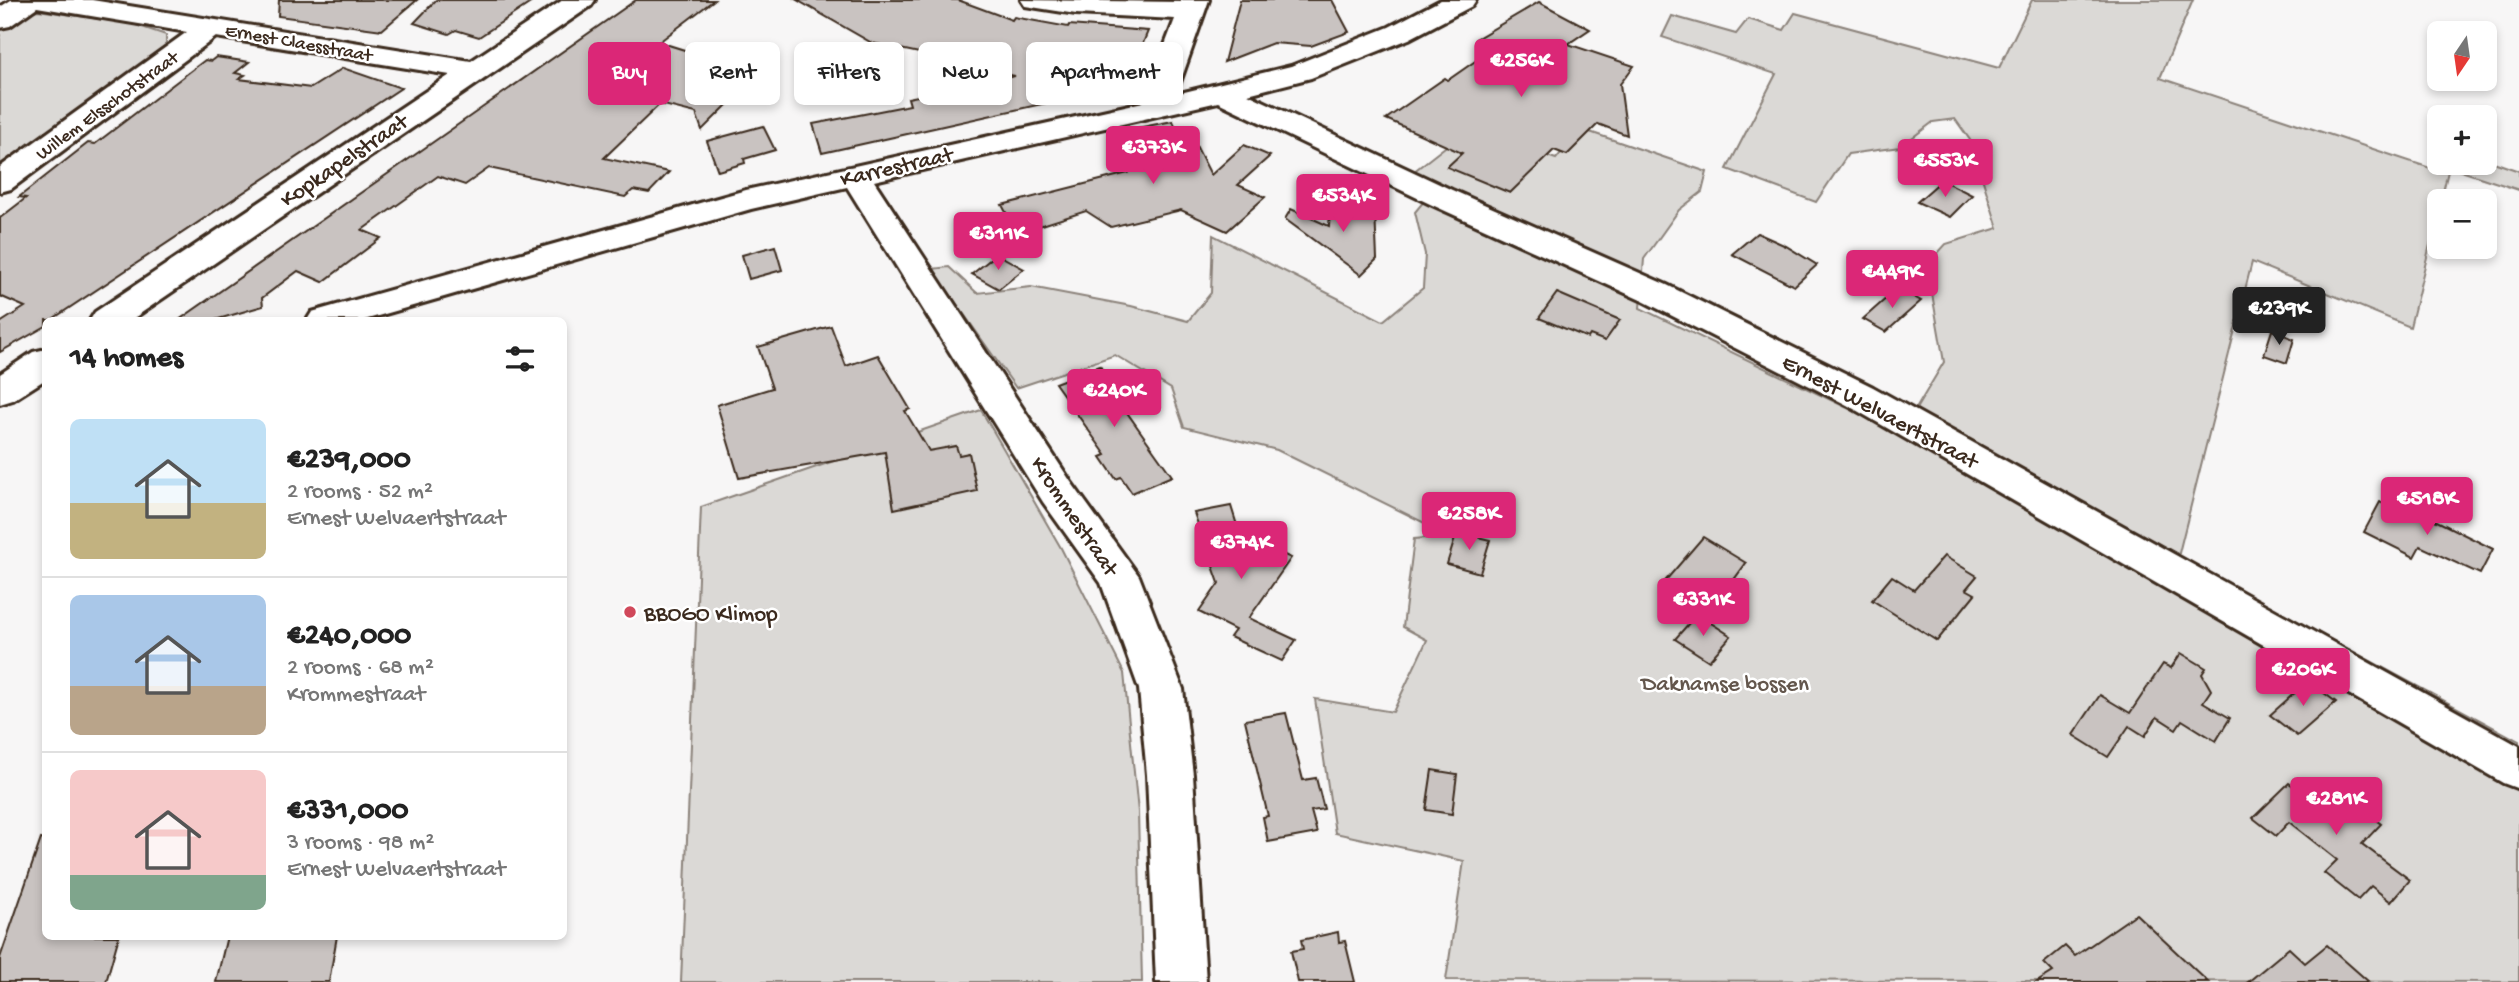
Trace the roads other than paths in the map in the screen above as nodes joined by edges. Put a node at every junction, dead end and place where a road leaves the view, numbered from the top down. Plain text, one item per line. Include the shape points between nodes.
1 (29, 0) edge
2 (41, 0) edge
3 (581, 0) edge
4 (1035, 0) edge
5 (1462, 0) edge
6 (1193, 6) edge
7 (0, 20) edge
8 (212, 26) junction
9 (474, 70) junction
10 (1221, 93) junction
11 (1156, 108) junction
12 (855, 175) junction
13 (0, 182) edge
14 (111, 317) edge
15 (335, 317) edge
16 (42, 364) edge
17 (0, 391) edge
18 (2519, 769) edge
19 (1181, 982) edge

1 - 7 street
2 - 8 street, Ernest Claesstraat
3 - 9 street, Kopkapelstraat
4 - 6 street via 1076,6
5 - 10 street, Karrestraat via 1399,33 1301,72
6 - 11 street
8 - 9 street, Ernest Claesstraat
8 - 13 street, Willem Elsschotstraat
9 - 14 street, Kopkapelstraat
10 - 11 street, Karrestraat
10 - 18 street, Ernest Welvaertstraat via 1655,293 1860,396
11 - 12 street, Karrestraat
12 - 15 street, Karrestraat via 746,200
12 - 19 street, Krommestraat via 1057,492 1119,576 1161,689
16 - 17 street

